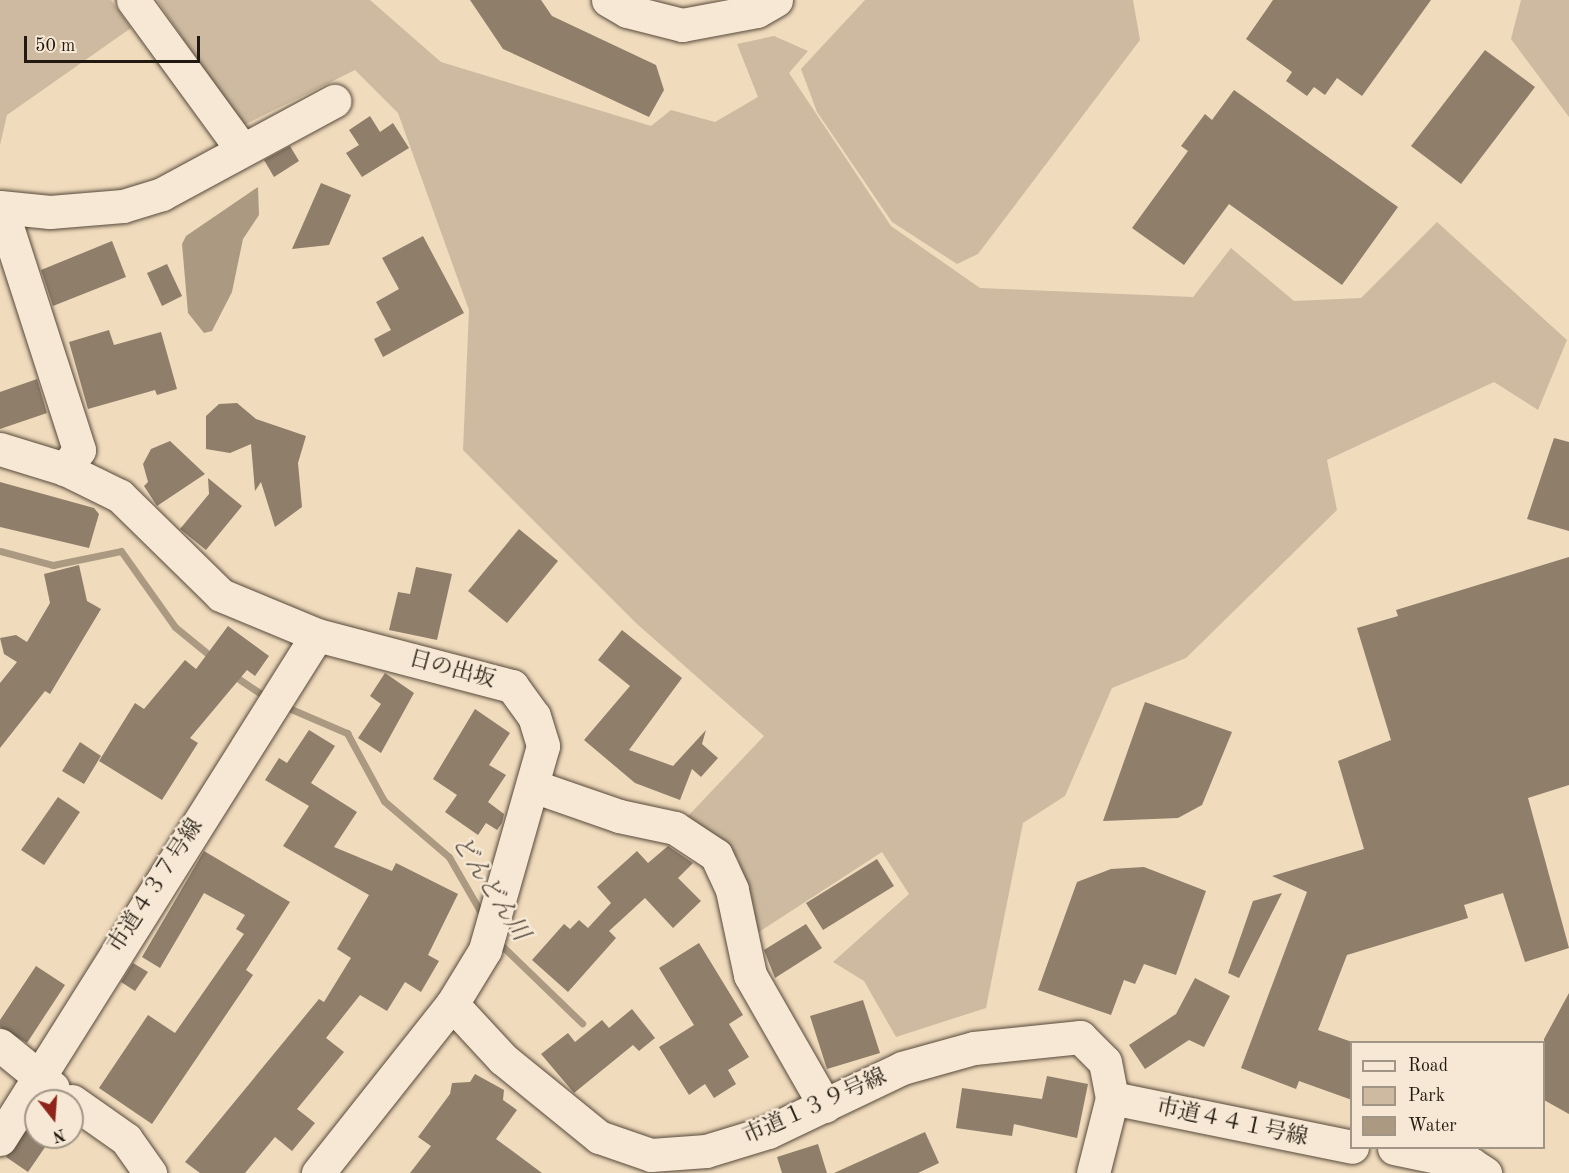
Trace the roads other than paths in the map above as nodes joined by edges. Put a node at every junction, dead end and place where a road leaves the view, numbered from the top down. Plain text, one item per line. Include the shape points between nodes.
1 (133, 0) edge
2 (608, 0) edge
3 (776, 0) edge
4 (334, 101) dead end
5 (241, 148) junction
6 (1, 207) edge
7 (0, 449) edge
8 (66, 469) junction
9 (317, 635) junction
10 (533, 786) junction
11 (452, 1004) junction
12 (0, 1045) edge
13 (35, 1075) junction
14 (55, 1089) edge
15 (1112, 1098) junction
16 (825, 1106) junction
17 (84, 1109) edge
18 (0, 1139) edge
19 (1350, 1147) edge
20 (1399, 1149) edge
21 (651, 1164) edge
22 (150, 1173) edge
23 (318, 1173) edge
24 (1093, 1173) edge
25 (1485, 1173) edge

1 - 5 street
2 - 3 street via 627,11 682,25 757,11
4 - 5 street
5 - 6 street via 162,194 123,206 50,212
6 - 8 street via 79,450
7 - 8 street, 日の出坂
8 - 9 street, 日の出坂 via 120,496 221,595
9 - 10 street, 日の出坂 via 512,686 534,716 543,746
9 - 13 street, 市道４３７号線
10 - 11 street, 日の出坂 via 485,950
10 - 16 street via 619,816 675,828 716,855 732,890 750,975
11 - 21 street, 市道１３９号線 via 503,1059 599,1137
11 - 23 street, 日の出坂
12 - 13 street
13 - 14 street
13 - 18 street, 市道４３７号線
15 - 16 street, 市道１３９号線 via 1105,1062 1080,1037 974,1048 902,1068
15 - 19 street, 市道４４１号線
15 - 24 street via 1096,1143
16 - 21 street, 市道１３９号線 via 768,1132
17 - 22 street via 126,1139
20 - 25 street via 1470,1164

